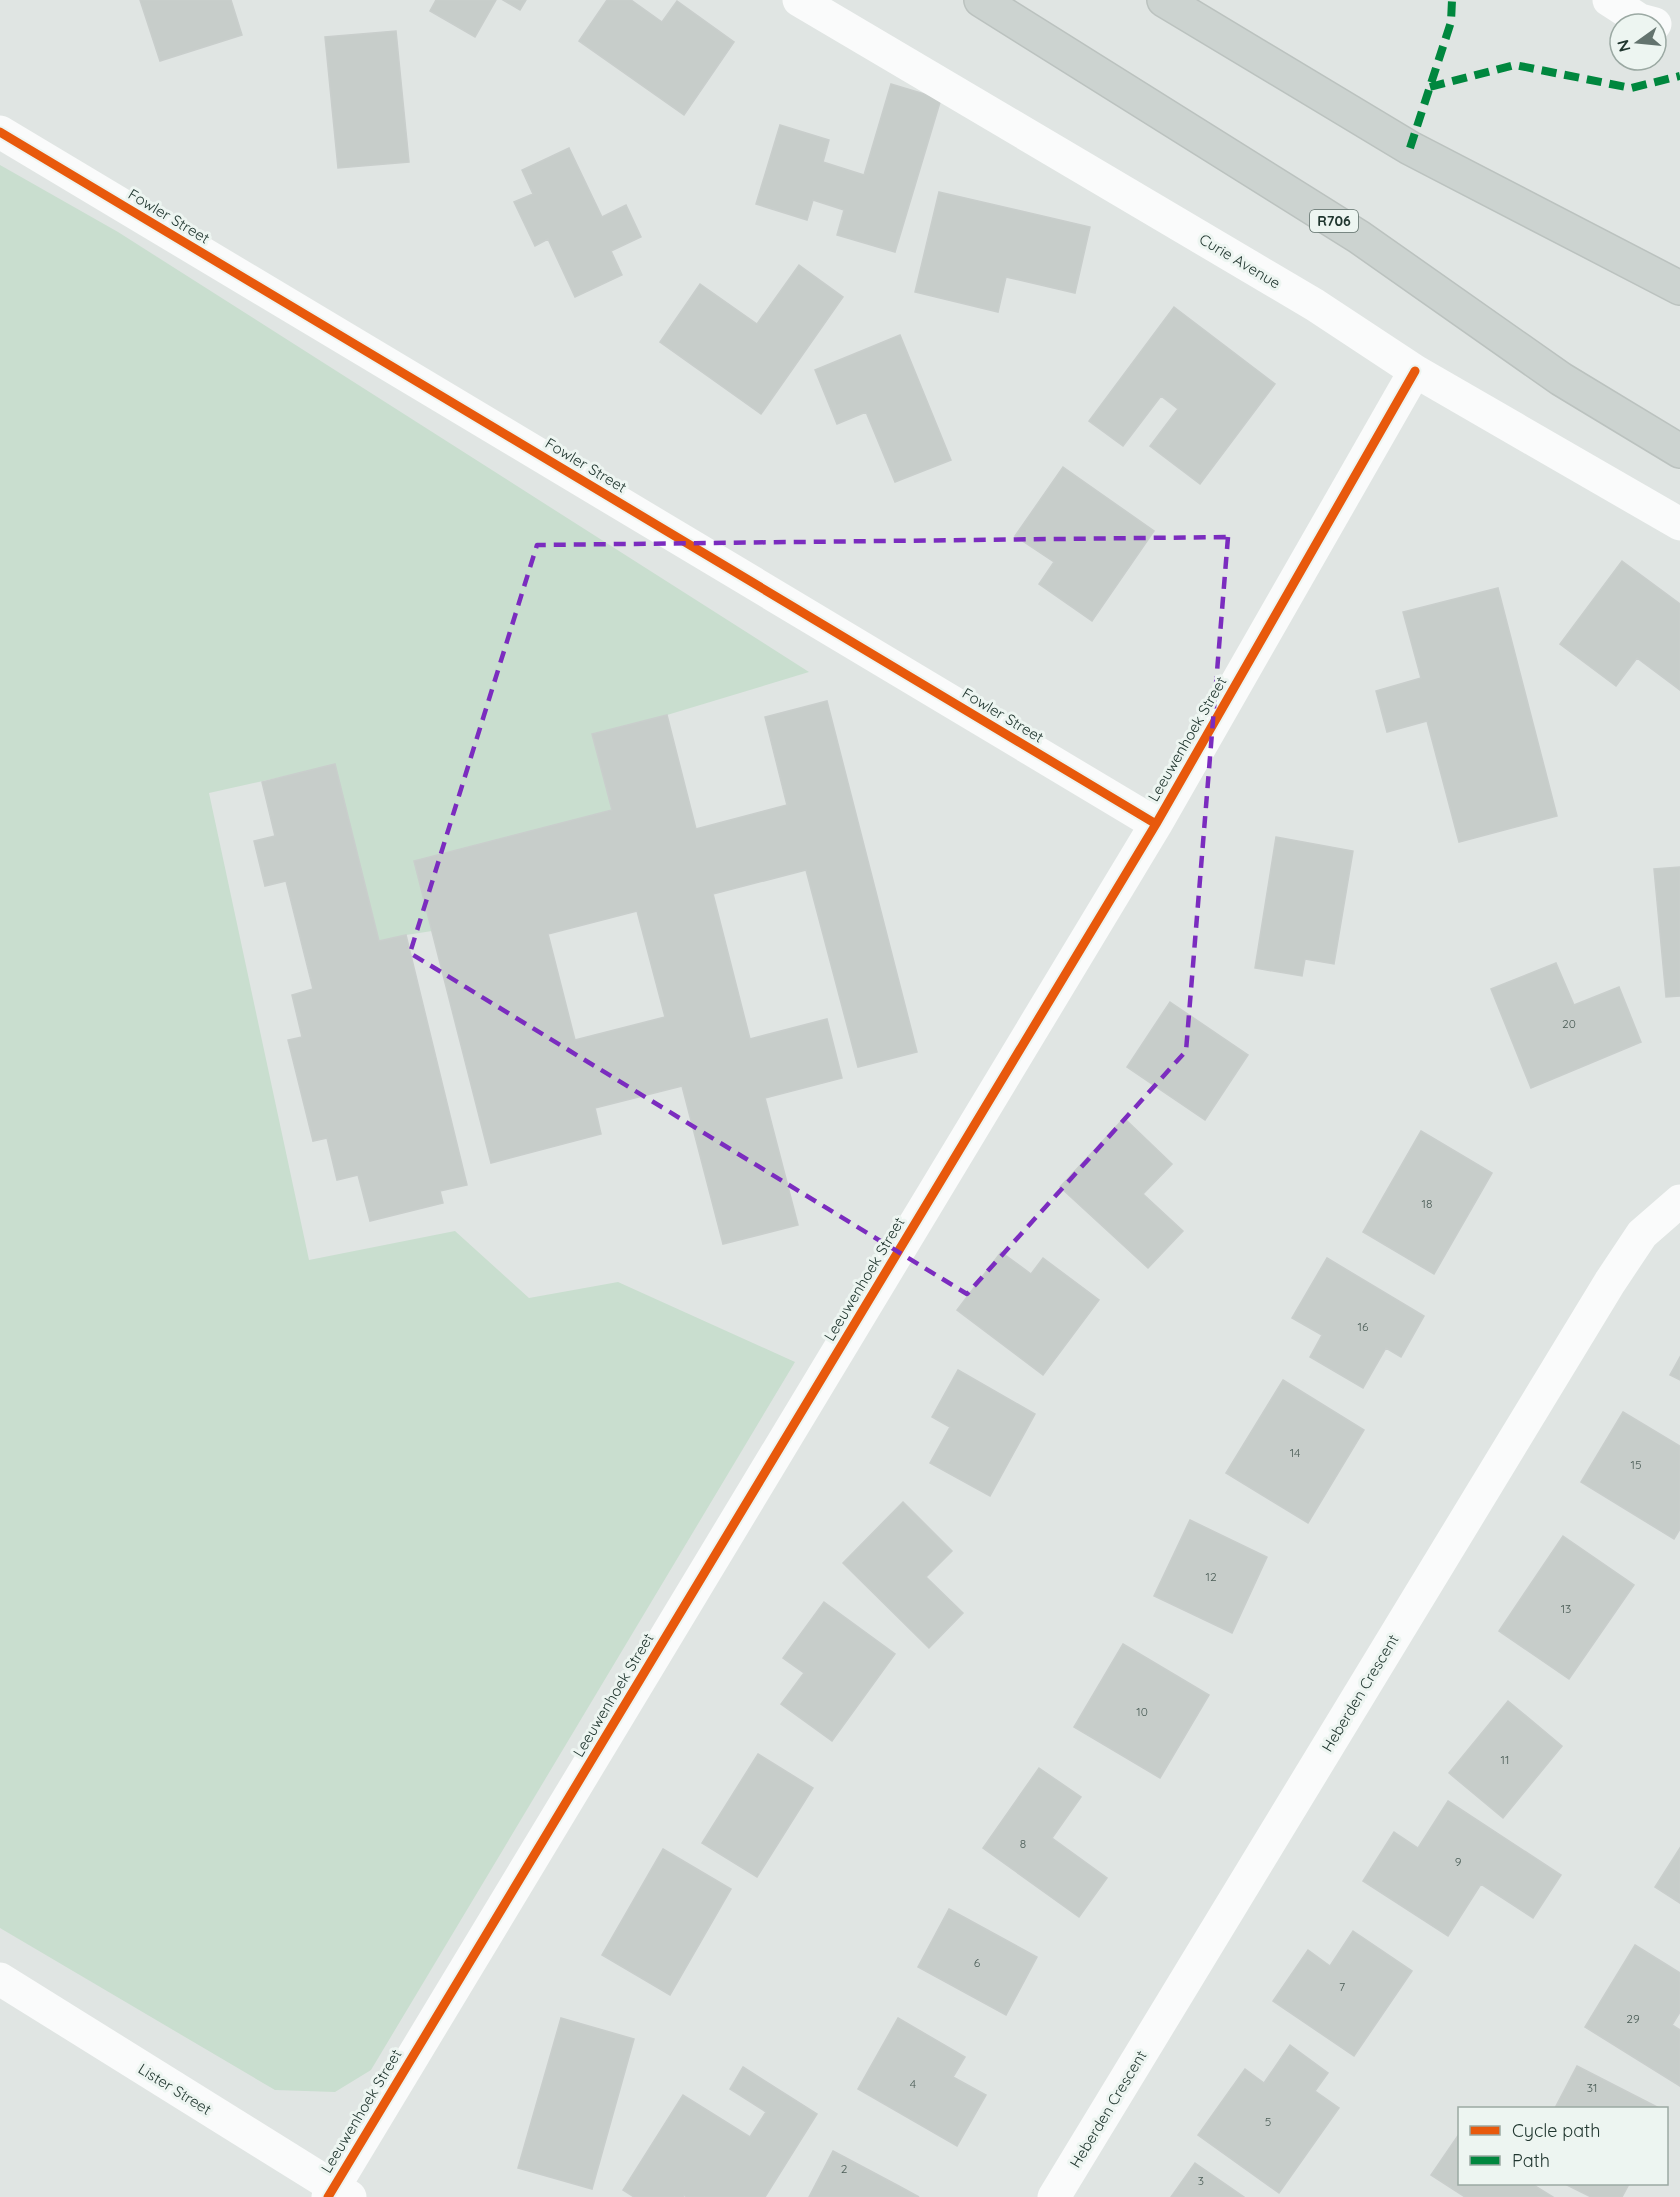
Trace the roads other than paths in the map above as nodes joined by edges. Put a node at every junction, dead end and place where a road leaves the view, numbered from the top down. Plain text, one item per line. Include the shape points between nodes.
1 (799, 0) edge
2 (981, 0) edge
3 (1164, 0) edge
4 (1609, 0) edge
5 (1628, 12) edge
6 (0, 132) edge
7 (1677, 285) edge
8 (1415, 370) junction
9 (1680, 451) edge
10 (1680, 524) edge
11 (1156, 824) junction
12 (1680, 1201) edge
13 (0, 1979) edge
14 (337, 2194) edge
15 (1054, 2197) edge

1 - 8 street, Curie Avenue via 1305,299
2 - 9 main road, R706 via 1359,237 1561,379
3 - 7 main road via 1410,148
4 - 5 street
6 - 11 street, Fowler Street
8 - 10 street, Curie Avenue
8 - 11 street, Leeuwenhoek Street
11 - 14 street, Leeuwenhoek Street
12 - 15 street, Heberden Crescent via 1642,1234 1610,1282
13 - 14 street, Lister Street

